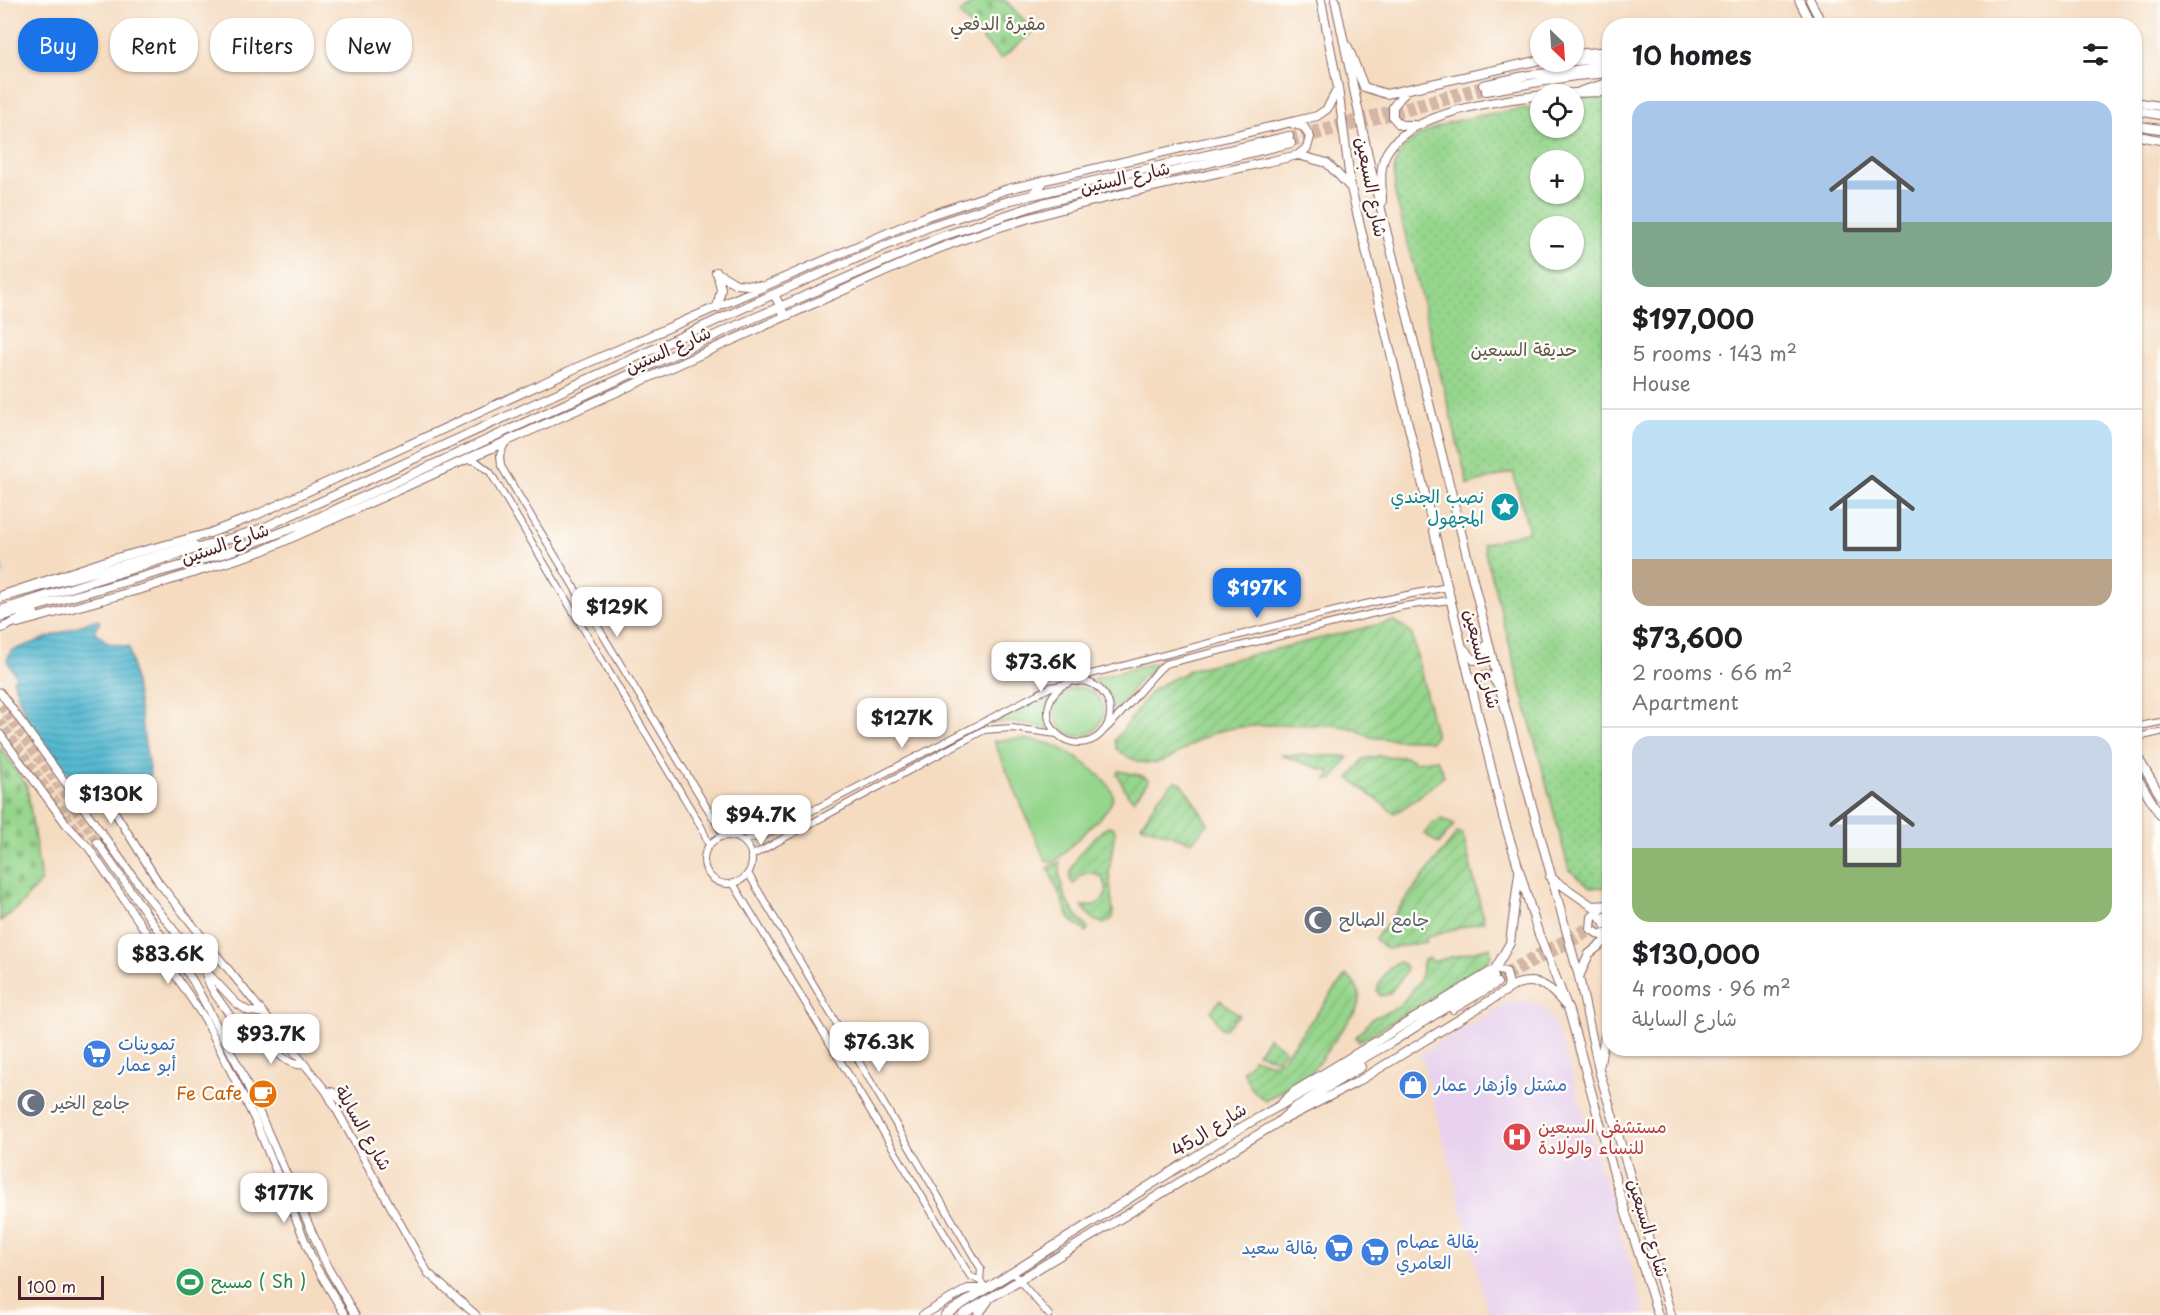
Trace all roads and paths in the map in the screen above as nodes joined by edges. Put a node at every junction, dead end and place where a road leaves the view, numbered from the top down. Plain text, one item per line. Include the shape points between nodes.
1 (1321, 0) edge
2 (1335, 0) edge
3 (1799, 0) edge
4 (1810, 0) edge
5 (1807, 18) edge
6 (1819, 18) edge
7 (1343, 34) junction
8 (1602, 52) edge
9 (1584, 53) edge
10 (1602, 59) edge
11 (1584, 60) edge
12 (1530, 62) edge
13 (1602, 67) edge
14 (1602, 74) edge
15 (1602, 84) edge
16 (1338, 88) junction
17 (1584, 90) edge
18 (1584, 91) edge
19 (1405, 92) junction
20 (1602, 92) edge
21 (1530, 96) edge
22 (2142, 103) edge
23 (2160, 106) edge
24 (2142, 112) edge
25 (2160, 115) edge
26 (1292, 124) junction
27 (1418, 124) junction
28 (2142, 126) edge
29 (2160, 129) edge
30 (2142, 137) edge
31 (2160, 140) edge
32 (1298, 155) junction
33 (1045, 180) junction
34 (1351, 188) junction
35 (1033, 195) junction
36 (1384, 223) junction
37 (768, 285) junction
38 (774, 294) junction
39 (781, 306) junction
40 (717, 308) junction
41 (785, 316) junction
42 (508, 438) junction
43 (464, 459) junction
44 (224, 539) junction
45 (226, 553) junction
46 (1448, 587) junction
47 (0, 597) edge
48 (578, 597) junction
49 (1451, 600) junction
50 (570, 606) junction
51 (0, 610) edge
52 (0, 617) edge
53 (0, 628) edge
54 (1488, 641) junction
55 (1211, 643) junction
56 (1462, 646) junction
57 (1212, 652) junction
58 (1164, 655) junction
59 (1165, 664) junction
60 (1077, 682) junction
61 (1067, 684) junction
62 (1500, 689) junction
63 (1473, 691) junction
64 (0, 692) edge
65 (981, 722) junction
66 (2160, 722) edge
67 (2142, 725) edge
68 (984, 730) junction
69 (1102, 732) junction
70 (2160, 732) edge
71 (0, 734) edge
72 (1057, 734) junction
73 (2142, 736) edge
74 (2142, 765) edge
75 (2142, 785) edge
76 (2160, 795) edge
77 (114, 811) dead end
78 (2160, 815) edge
79 (724, 836) junction
80 (743, 841) junction
81 (709, 845) junction
82 (752, 856) junction
83 (1519, 869) junction
84 (748, 873) junction
85 (1550, 877) junction
86 (733, 883) junction
87 (138, 885) junction
88 (1602, 915) edge
89 (1602, 929) edge
90 (204, 970) junction
91 (1495, 976) junction
92 (1579, 977) junction
93 (193, 981) junction
94 (184, 986) junction
95 (1507, 989) junction
96 (1569, 1011) junction
97 (261, 1013) junction
98 (238, 1031) junction
99 (227, 1044) junction
100 (1602, 1053) edge
101 (305, 1065) junction
102 (1599, 1070) junction
103 (326, 1091) junction
104 (352, 1108) dead end
105 (258, 1117) junction
106 (1276, 1123) junction
107 (1013, 1273) junction
108 (980, 1281) junction
109 (1019, 1282) junction
110 (987, 1289) junction
111 (981, 1301) junction
112 (345, 1315) edge
113 (355, 1315) edge
114 (476, 1315) edge
115 (923, 1315) edge
116 (945, 1315) edge
117 (962, 1315) edge
118 (978, 1315) edge
119 (1049, 1315) edge
120 (1658, 1315) edge
121 (1671, 1315) edge

1 - 16 main road, شارع السبعين
2 - 7 main road, شارع السبعين
3 - 5 main road
4 - 6 main road
7 - 19 main road via 1364,87 1386,94
7 - 36 main road, شارع السبعين via 1347,67
8 - 9 main road
10 - 11 main road
12 - 19 main road
13 - 14 main road via 1529,75 1484,88
15 - 17 main road
16 - 26 main road, شارع الستين via 1324,112
16 - 34 main road, شارع السبعين
18 - 20 main road
19 - 27 main road via 1393,107 1393,117 1400,125
21 - 27 main road
22 - 23 main road
24 - 25 main road
26 - 32 main road via 1304,127 1310,137 1307,148
26 - 33 main road, شارع الستين
27 - 36 main road via 1398,139 1385,156 1381,174
28 - 29 main road
30 - 31 main road
32 - 34 main road via 1323,161
32 - 41 main road, شارع الستين via 984,232 928,252
33 - 35 main road
33 - 37 main road, شارع الستين via 927,216
34 - 46 main road, شارع السبعين
35 - 38 main road, شارع الستين via 931,225
35 - 39 main road, شارع الستين via 1290,140 1014,212 924,243
36 - 54 main road, شارع السبعين
37 - 40 main road, شارع الستين
37 - 40 main road via 740,286 717,272 721,289
38 - 39 main road
38 - 44 main road, شارع الستين via 263,528
39 - 41 main road
39 - 45 main road, شارع الستين via 306,523
40 - 47 main road, شارع الستين via 578,367 254,516 210,533 19,587
41 - 42 main road, شارع الستين
42 - 43 main road, شارع الستين
42 - 48 street via 500,455 501,466
43 - 50 street via 476,461 490,472
43 - 53 main road, شارع الستين via 262,551
44 - 47 main road
44 - 51 main road, شارع الستين
45 - 52 main road, شارع الستين
45 - 53 main road via 26,616
46 - 49 main road, شارع السبعين
46 - 55 street
48 - 50 street
48 - 79 street
49 - 56 main road, شارع السبعين
49 - 57 street via 1404,606
50 - 81 street
54 - 56 main road via 1484,656 1477,660
54 - 62 main road, شارع السبعين
55 - 57 street
55 - 58 street
56 - 63 main road, شارع السبعين
57 - 59 street
58 - 59 street
58 - 60 street via 1091,674
59 - 69 street
60 - 61 street
60 - 69 street via 1095,686 1107,700 1109,717
61 - 65 street via 1051,687
61 - 72 street via 1059,689 1049,706 1048,716
62 - 63 main road via 1492,677 1484,675 1475,681
62 - 85 main road, شارع السبعين
63 - 83 main road, شارع السبعين
64 - 87 main road
65 - 68 street
65 - 80 street via 767,834
66 - 67 street
68 - 72 street via 1012,728
68 - 82 street
69 - 72 street via 1095,739 1080,743 1064,740
70 - 73 street
71 - 94 main road via 66,824 89,848
74 - 76 main road
75 - 78 main road
77 - 97 main road, شارع السايلة via 154,878
79 - 80 street
79 - 81 street
80 - 82 street
81 - 86 street via 704,859 708,873 720,882
82 - 84 street
83 - 91 main road via 1510,943
83 - 96 main road, شارع السبعين via 1538,932
84 - 86 street
84 - 108 street via 981,1269
85 - 88 main road
85 - 92 main road, شارع السبعين
86 - 108 street via 970,1276
87 - 90 main road
87 - 93 main road via 97,842
89 - 92 main road
90 - 93 main road
90 - 97 main road via 236,1003
90 - 98 main road via 207,983
91 - 95 main road via 1506,972
91 - 106 main road, شارع ال45
91 - 107 main road, شارع ال45 via 1294,1091 1276,1108
92 - 102 main road, شارع السبعين
93 - 94 main road
93 - 99 main road
94 - 105 main road
95 - 96 main road via 1528,981 1539,982 1557,995
95 - 106 main road via 1357,1082
96 - 120 main road, شارع السبعين
97 - 101 main road, شارع السايلة
98 - 99 main road
98 - 101 main road via 256,1032 286,1060
99 - 105 main road
100 - 102 main road
101 - 103 main road, شارع السايلة
102 - 121 main road, شارع السبعين
103 - 104 main road
103 - 114 main road, شارع السايلة via 428,1273
105 - 112 main road via 315,1265
105 - 113 main road via 327,1266
106 - 109 main road, شارع ال45
107 - 109 street
107 - 110 main road, شارع ال45
108 - 110 street
109 - 111 main road, شارع ال45
109 - 119 street
110 - 111 main road, شارع ال45
110 - 115 main road via 968,1289
111 - 116 main road, شارع ال45
111 - 117 main road, شارع ال45
111 - 118 main road

